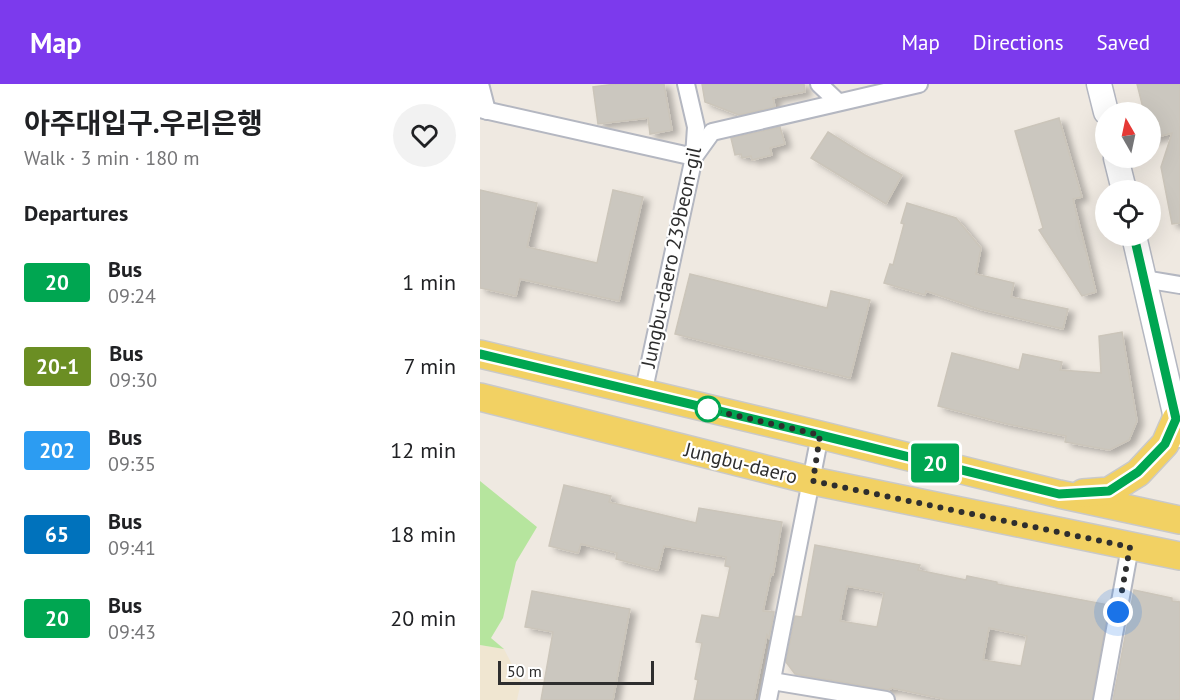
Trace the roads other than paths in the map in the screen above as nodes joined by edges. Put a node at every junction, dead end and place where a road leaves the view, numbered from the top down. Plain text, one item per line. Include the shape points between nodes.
1 (480, 84) edge
2 (686, 84) edge
3 (819, 84) edge
4 (919, 84) edge
5 (1099, 84) edge
6 (838, 102) junction
7 (1104, 102) edge
8 (484, 110) edge
9 (694, 157) junction
10 (1136, 246) edge
11 (1144, 279) junction
12 (1180, 285) edge
13 (480, 354) edge
14 (643, 394) junction
15 (480, 397) edge
16 (1179, 423) edge
17 (820, 435) junction
18 (813, 481) junction
19 (1059, 494) junction
20 (1180, 520) edge
21 (1130, 547) junction
22 (1180, 556) edge
23 (772, 681) junction
24 (768, 700) edge
25 (886, 700) edge
26 (1102, 700) edge

1 - 8 street
2 - 9 street, Jungbu-daero 239beon-gil via 696,127
3 - 6 street
4 - 6 street
5 - 7 street
6 - 9 street via 712,132
8 - 9 street
9 - 14 street, Jungbu-daero 239beon-gil
10 - 11 street
11 - 12 street
11 - 16 street
13 - 14 main road
14 - 17 main road
15 - 18 main road, Jungbu-daero
16 - 19 main road via 1138,472 1109,491
17 - 18 street
17 - 19 main road
18 - 21 main road, Jungbu-daero
18 - 23 street
19 - 20 main road
21 - 22 main road, Jungbu-daero
21 - 26 street
23 - 24 street
23 - 25 street

